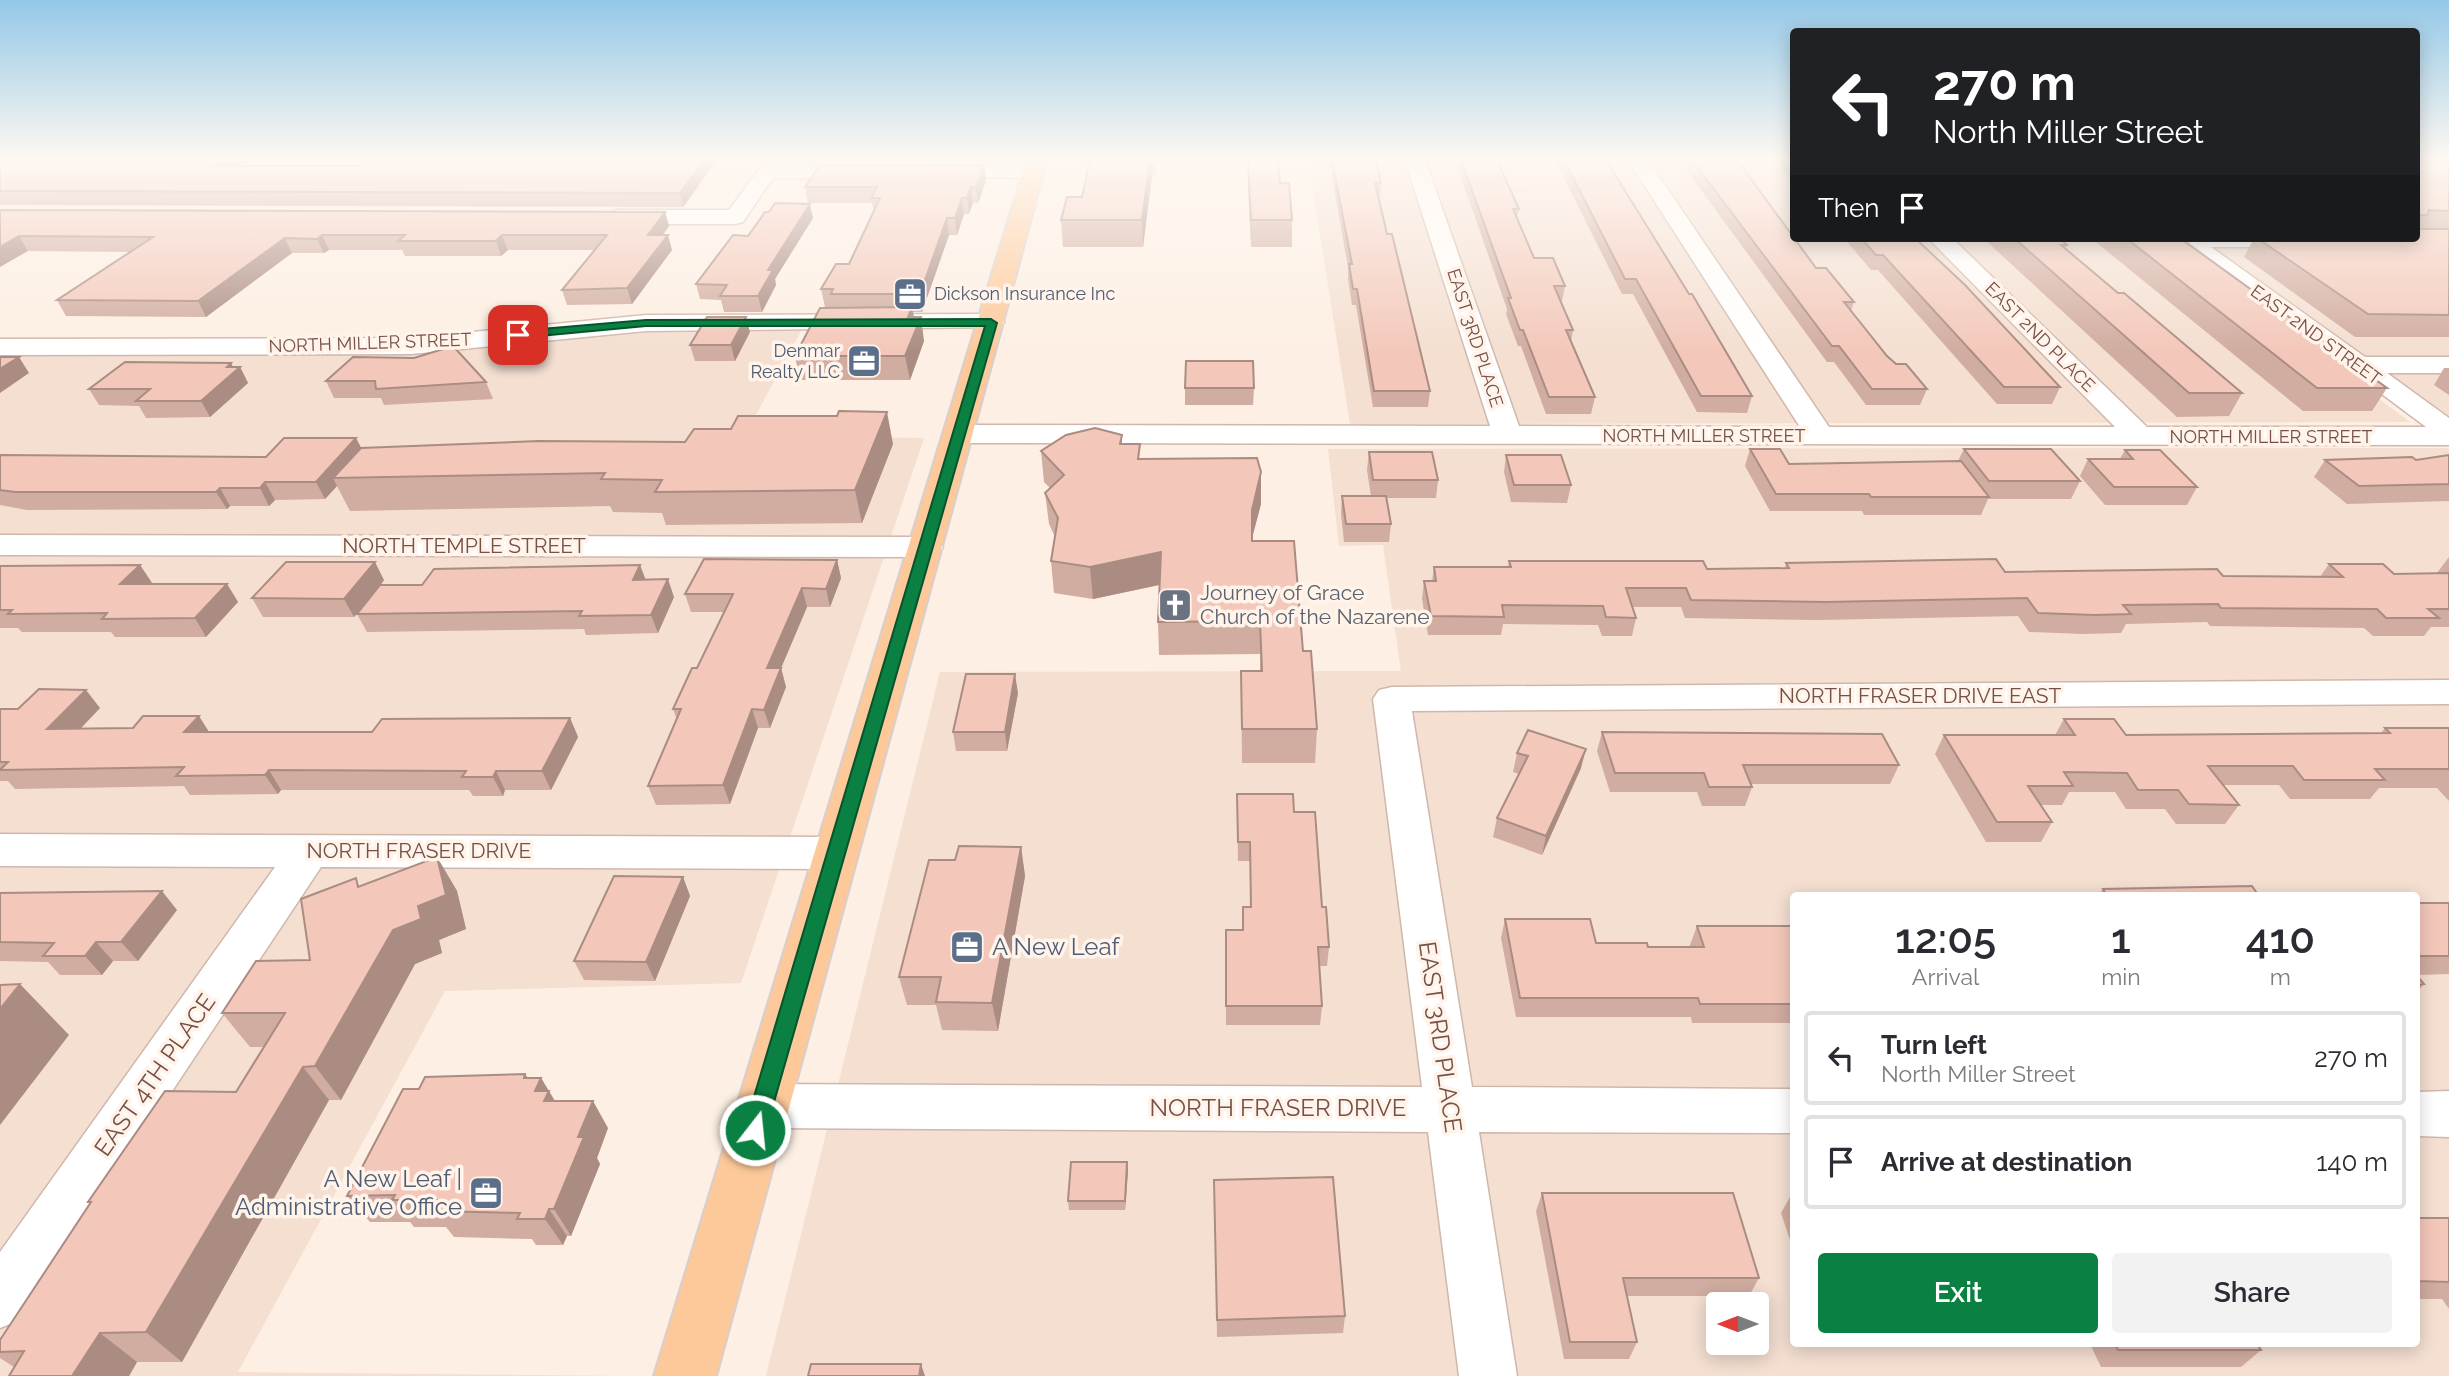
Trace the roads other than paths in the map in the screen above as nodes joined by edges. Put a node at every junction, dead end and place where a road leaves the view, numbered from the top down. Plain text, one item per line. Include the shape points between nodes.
1 (1019, 224) edge
2 (1437, 224) edge
3 (1680, 224) edge
4 (1943, 242) edge
5 (2189, 242) edge
6 (991, 323) junction
7 (0, 347) edge
8 (2357, 365) junction
9 (2449, 365) edge
10 (960, 434) junction
11 (2449, 434) edge
12 (1820, 435) junction
13 (1508, 436) junction
14 (2141, 437) junction
15 (0, 545) edge
16 (927, 547) junction
17 (2449, 692) edge
18 (1392, 699) joint
19 (0, 850) edge
20 (310, 850) junction
21 (837, 853) junction
22 (762, 1106) junction
23 (1450, 1109) junction
24 (1790, 1111) edge
25 (2420, 1114) edge
26 (2449, 1114) edge
27 (0, 1300) edge
28 (685, 1376) edge
29 (1488, 1376) edge

1 - 6 main road
2 - 13 street, EAST 3RD PLACE
3 - 12 street
4 - 14 street, EAST 2ND PLACE
5 - 8 street, EAST 2ND STREET
6 - 7 street, NORTH MILLER STREET via 646,323 411,346
6 - 10 main road
8 - 9 street
8 - 11 street, EAST 2ND STREET
10 - 13 street, NORTH MILLER STREET
10 - 16 main road
11 - 14 street, NORTH MILLER STREET
12 - 13 street, NORTH MILLER STREET
12 - 14 street, NORTH MILLER STREET
15 - 16 street, NORTH TEMPLE STREET
16 - 21 main road
17 - 18 street, NORTH FRASER DRIVE EAST
18 - 23 street, EAST 3RD PLACE
19 - 20 street, NORTH FRASER DRIVE
20 - 21 street, NORTH FRASER DRIVE
20 - 27 street, EAST 4TH PLACE
21 - 22 main road
22 - 23 street, NORTH FRASER DRIVE
22 - 28 main road
23 - 24 street, NORTH FRASER DRIVE
23 - 29 street, EAST 3RD PLACE
25 - 26 street

